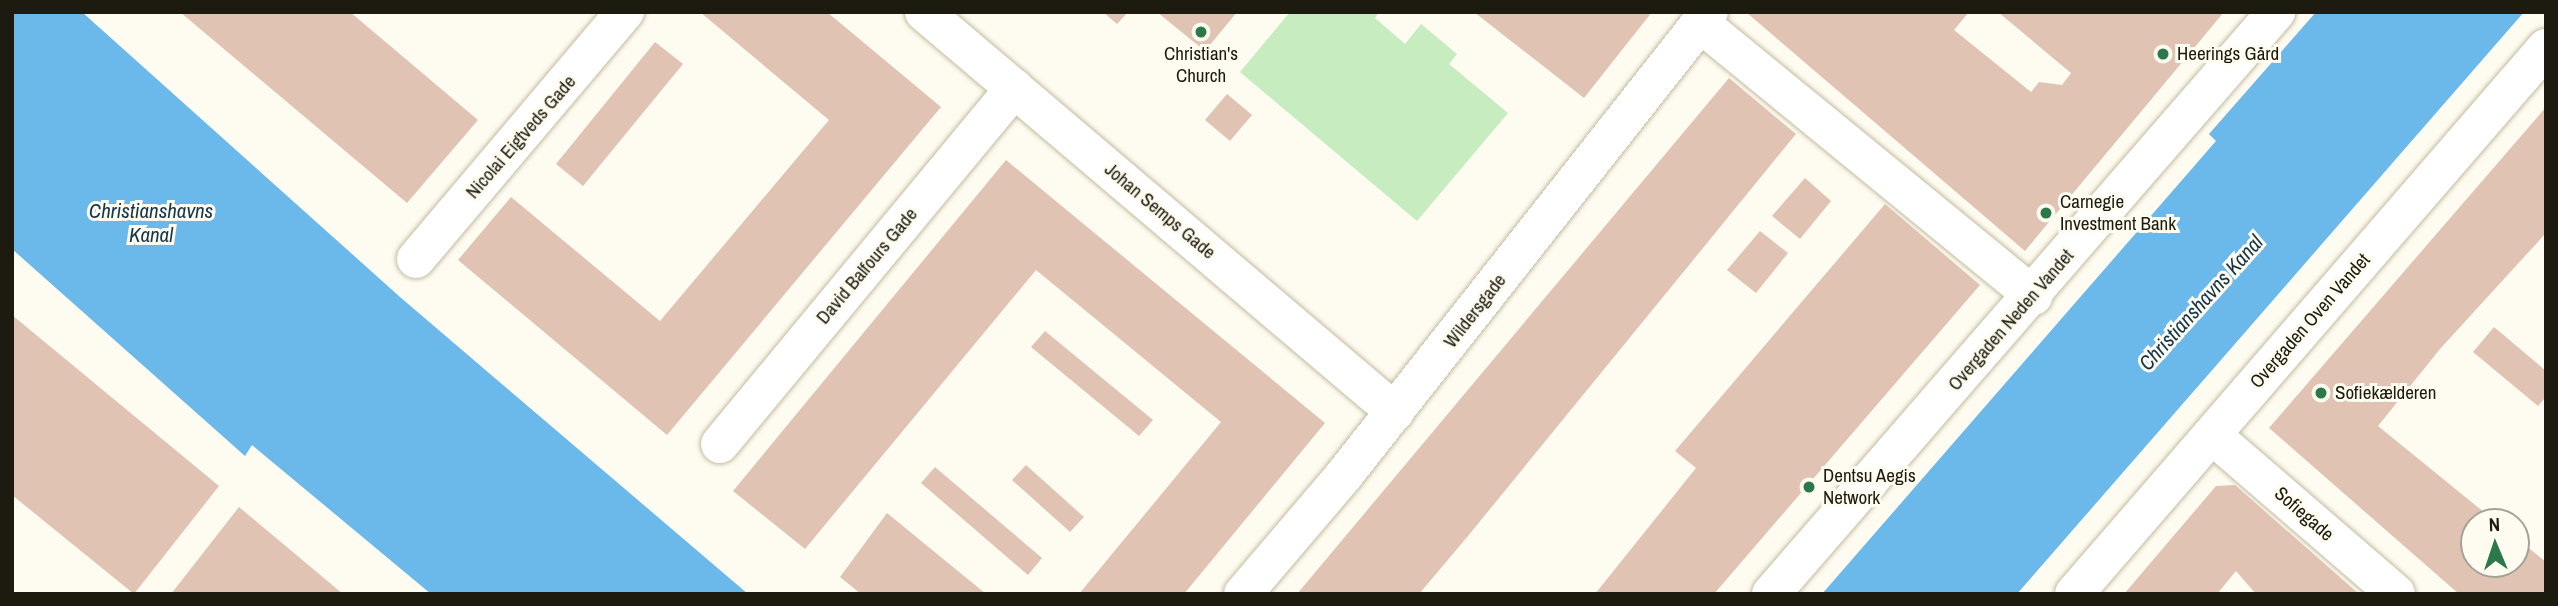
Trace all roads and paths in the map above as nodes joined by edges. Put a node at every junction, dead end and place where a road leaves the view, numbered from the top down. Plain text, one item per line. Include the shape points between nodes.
1 (625, 12) edge
2 (923, 12) edge
3 (2276, 12) edge
4 (1705, 18) edge
5 (2546, 48) edge
6 (1015, 88) junction
7 (416, 260) dead end
8 (2034, 296) junction
9 (1395, 412) junction
10 (2212, 435) junction
11 (720, 444) dead end
12 (1243, 594) edge
13 (1771, 594) edge
14 (2074, 594) edge
15 (2396, 594) edge

1 - 7 street, Nicolai Eigtveds Gade
2 - 6 street, Johan Semps Gade
3 - 8 street, Overgaden Neden Vandet
4 - 8 street, Wildersgade
4 - 9 street, Wildersgade
5 - 10 street, Overgaden Oven Vandet
6 - 9 street, Johan Semps Gade
6 - 11 street, David Balfours Gade
8 - 13 street, Overgaden Neden Vandet
9 - 12 street, Wildersgade
10 - 14 street, Overgaden Oven Vandet
10 - 15 street, Sofiegade

